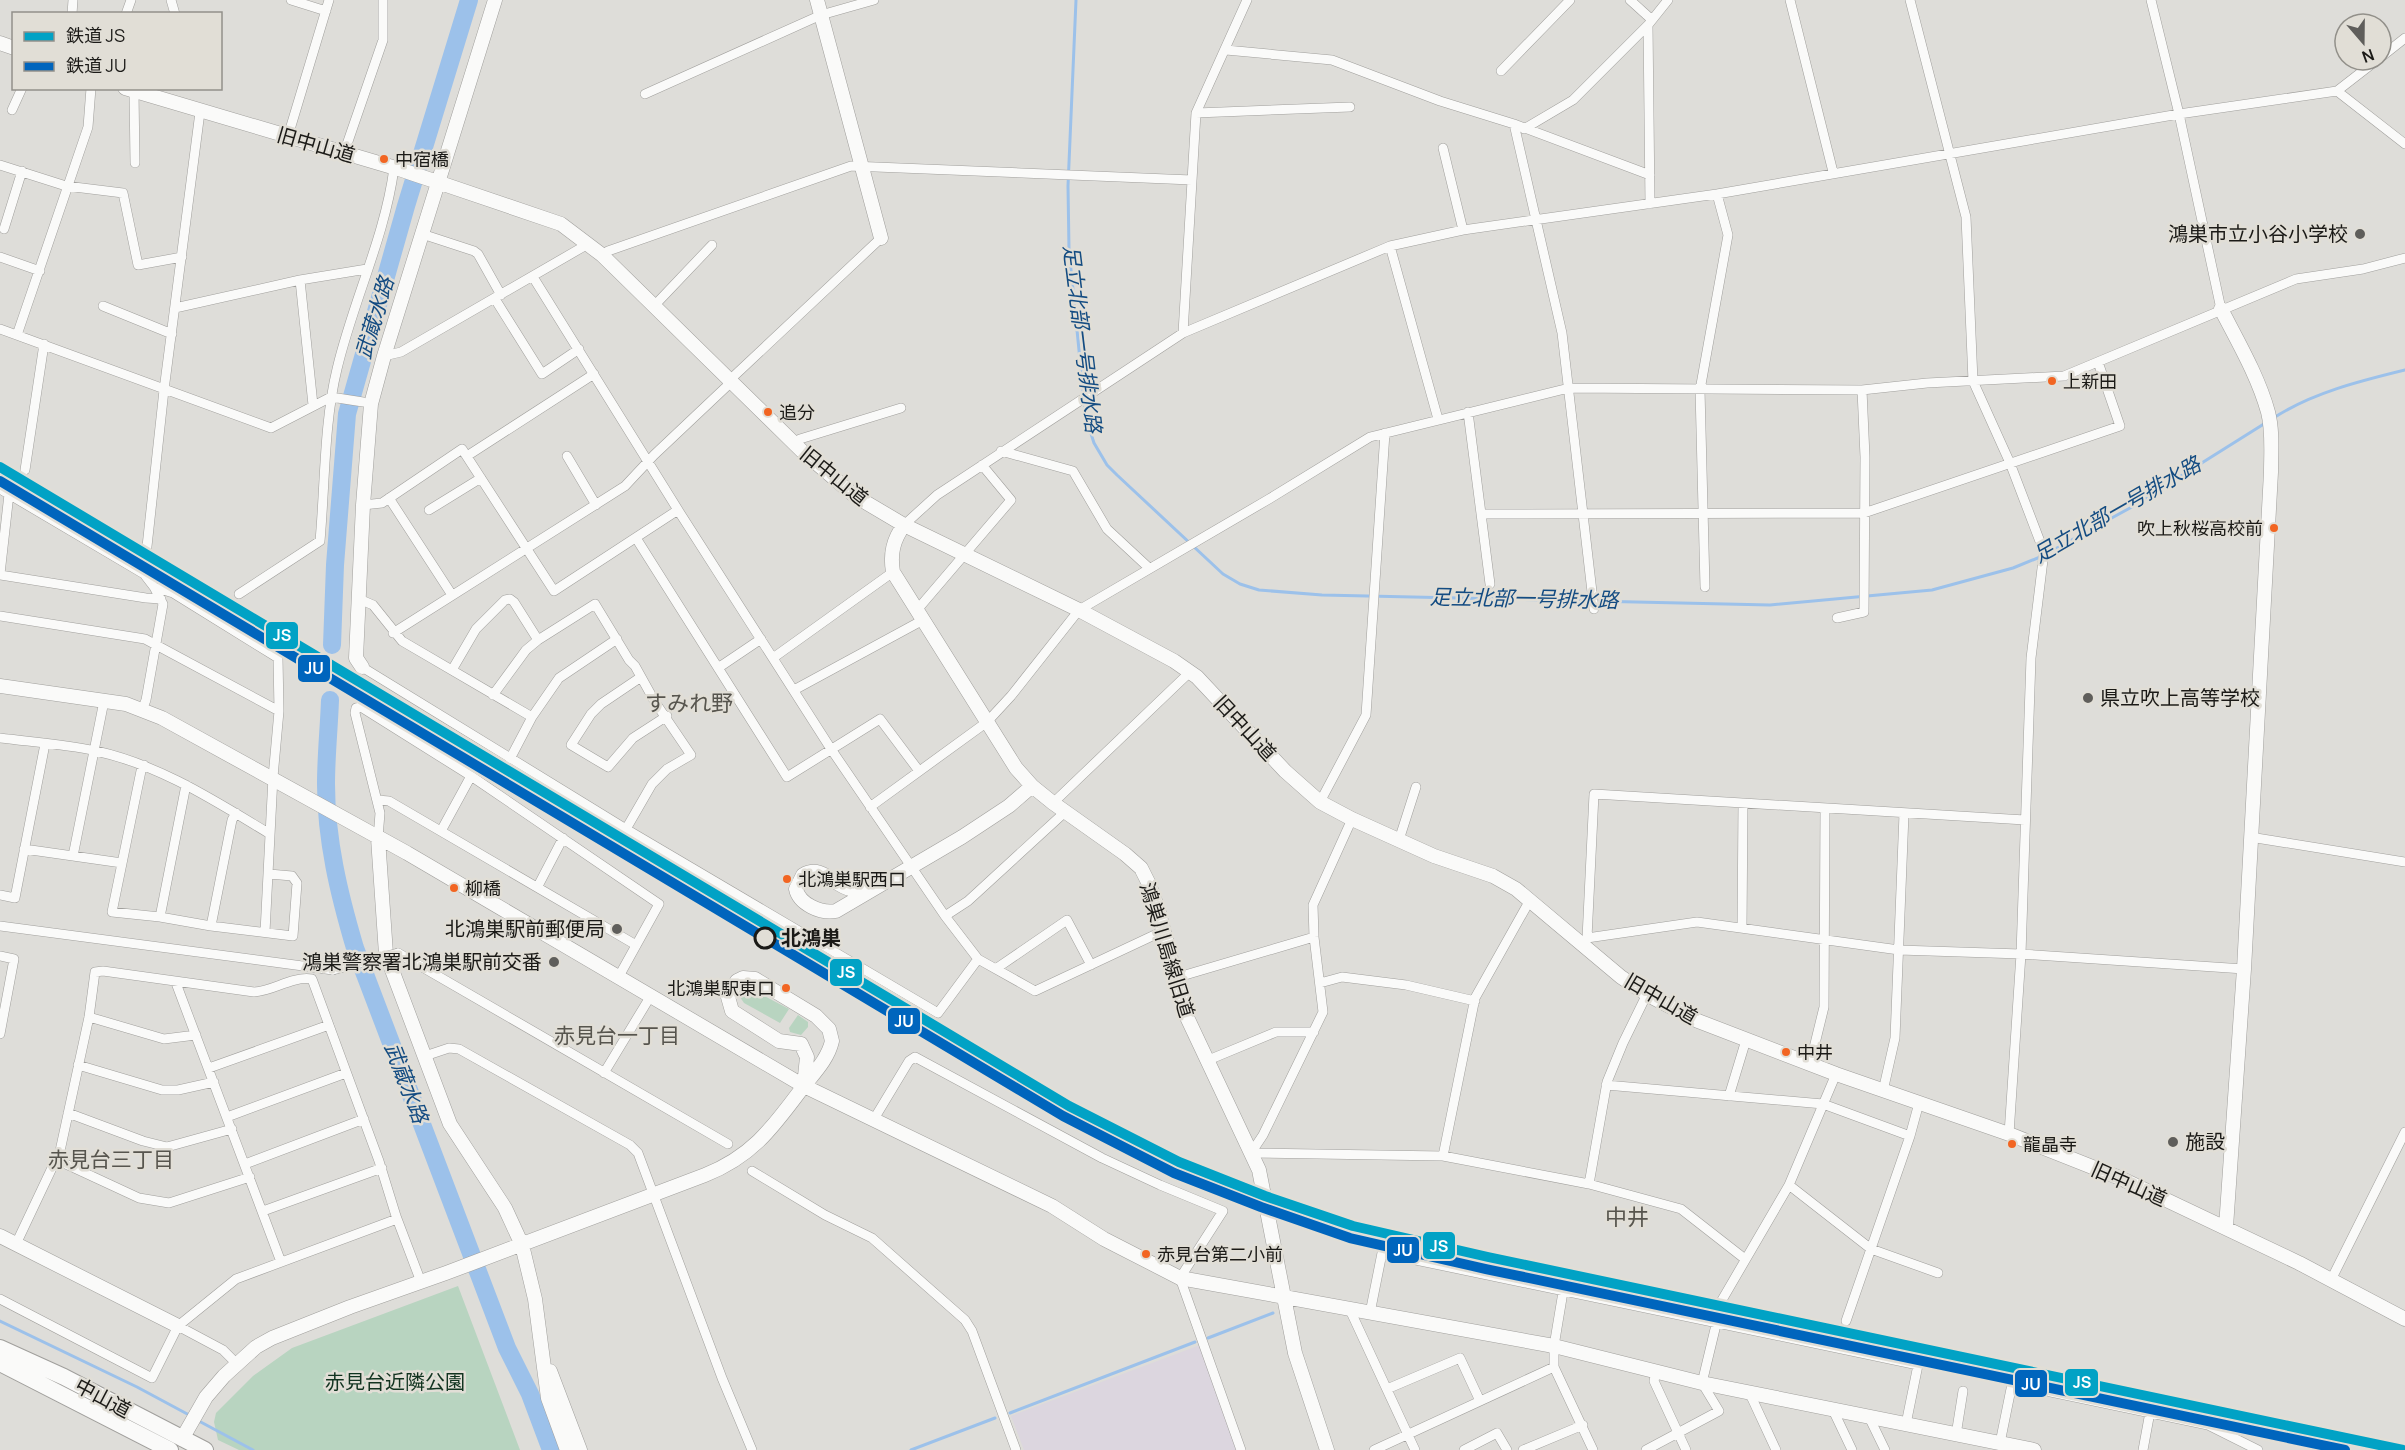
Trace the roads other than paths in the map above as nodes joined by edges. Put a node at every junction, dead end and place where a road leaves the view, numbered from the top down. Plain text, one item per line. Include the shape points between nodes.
1 (291, 0) edge
2 (329, 0) edge
3 (383, 0) edge
4 (495, 0) edge
5 (817, 0) edge
6 (874, 0) edge
7 (1247, 0) edge
8 (1570, 0) edge
9 (1630, 0) edge
10 (1668, 0) edge
11 (1790, 0) edge
12 (1911, 0) edge
13 (2151, 0) edge
14 (326, 11) junction
15 (821, 15) junction
16 (1649, 22) junction
17 (2405, 38) edge
18 (2393, 48) edge
19 (1226, 50) junction
20 (1501, 71) dead end
21 (2362, 72) edge
22 (21, 90) edge
23 (91, 90) edge
24 (129, 90) edge
25 (2337, 91) junction
26 (645, 94) dead end
27 (1350, 107) dead end
28 (12, 110) dead end
29 (200, 112) junction
30 (1196, 112) junction
31 (2179, 114) junction
32 (1519, 126) junction
33 (288, 136) junction
34 (2405, 144) edge
35 (1443, 148) dead end
36 (344, 153) junction
37 (1950, 153) junction
38 (135, 163) dead end
39 (0, 165) edge
40 (861, 165) junction
41 (398, 169) junction
42 (22, 171) junction
43 (1833, 172) junction
44 (1650, 175) junction
45 (1191, 180) junction
46 (436, 181) junction
47 (66, 186) junction
48 (1718, 194) junction
49 (1650, 204) junction
50 (1536, 220) junction
51 (4, 229) dead end
52 (1463, 230) junction
53 (422, 234) junction
54 (881, 238) joint
55 (588, 244) junction
56 (712, 245) dead end
57 (1390, 246) junction
58 (602, 255) junction
59 (0, 257) edge
60 (182, 257) junction
61 (2405, 258) edge
62 (367, 269) junction
63 (40, 271) junction
64 (533, 277) junction
65 (300, 280) junction
66 (498, 297) junction
67 (103, 306) dead end
68 (654, 306) junction
69 (175, 308) junction
70 (2221, 309) junction
71 (0, 329) edge
72 (1183, 333) junction
73 (172, 334) junction
74 (17, 335) junction
75 (44, 344) junction
76 (579, 349) junction
77 (384, 356) junction
78 (2098, 362) junction
79 (594, 374) junction
80 (730, 381) junction
81 (1973, 381) junction
82 (1569, 388) junction
83 (164, 390) junction
84 (1700, 390) junction
85 (1862, 390) junction
86 (335, 397) junction
87 (367, 403) junction
88 (313, 405) junction
89 (901, 408) dead end
90 (1468, 412) junction
91 (1438, 419) junction
92 (1385, 433) junction
93 (794, 443) junction
94 (1001, 451) junction
95 (467, 456) junction
96 (567, 456) dead end
97 (649, 461) junction
98 (2010, 463) junction
99 (982, 465) junction
100 (25, 470) dead end
101 (481, 478) junction
102 (0, 489) edge
103 (9, 494) junction
104 (389, 498) junction
105 (363, 505) junction
106 (596, 505) junction
107 (429, 510) dead end
108 (678, 510) junction
109 (1584, 513) junction
110 (1703, 513) junction
111 (1864, 513) junction
112 (1483, 514) junction
113 (904, 525) junction
114 (636, 538) junction
115 (526, 548) junction
116 (966, 555) junction
117 (1149, 568) junction
118 (893, 572) junction
119 (0, 574) edge
120 (144, 574) junction
121 (1490, 584) dead end
122 (154, 587) junction
123 (1706, 587) dead end
124 (239, 594) dead end
125 (452, 595) junction
126 (161, 599) junction
127 (358, 599) junction
128 (1594, 608) dead end
129 (1079, 610) junction
130 (920, 615) junction
131 (0, 616) edge
132 (1837, 618) dead end
133 (393, 633) junction
134 (617, 639) junction
135 (761, 639) junction
136 (538, 640) junction
137 (156, 644) junction
138 (773, 658) junction
139 (362, 667) joint
140 (718, 668) junction
141 (452, 670) junction
142 (1190, 672) junction
143 (641, 677) junction
144 (0, 686) edge
145 (794, 690) junction
146 (493, 695) junction
147 (104, 701) junction
148 (142, 710) junction
149 (279, 711) junction
150 (667, 716) junction
151 (532, 717) junction
152 (987, 722) junction
153 (0, 738) edge
154 (45, 744) junction
155 (831, 749) junction
156 (95, 750) junction
157 (510, 759) junction
158 (144, 765) junction
159 (919, 771) junction
160 (471, 776) junction
161 (273, 777) junction
162 (186, 785) junction
163 (1032, 786) junction
164 (1416, 787) dead end
165 (377, 800) junction
166 (1320, 802) junction
167 (1053, 803) junction
168 (1743, 804) junction
169 (870, 807) junction
170 (1825, 809) junction
171 (1065, 812) junction
172 (236, 813) junction
173 (1904, 814) junction
174 (1352, 819) junction
175 (2025, 820) junction
176 (626, 830) junction
177 (441, 831) junction
178 (270, 834) junction
179 (375, 836) junction
180 (2250, 837) junction
181 (564, 838) junction
182 (1399, 840) junction
183 (24, 849) junction
184 (73, 856) junction
185 (2405, 862) edge
186 (122, 863) junction
187 (911, 866) junction
188 (269, 874) junction
189 (878, 885) junction
190 (538, 886) junction
191 (0, 895) edge
192 (1530, 900) junction
193 (945, 916) junction
194 (160, 917) junction
195 (0, 926) edge
196 (211, 926) junction
197 (1742, 928) junction
198 (1163, 931) junction
199 (265, 932) junction
200 (1314, 937) junction
201 (1825, 940) junction
202 (1585, 941) junction
203 (636, 945) junction
204 (1899, 950) junction
205 (2021, 954) junction
206 (0, 956) edge
207 (978, 959) junction
208 (1091, 965) junction
209 (997, 969) junction
210 (2244, 969) junction
211 (618, 978) junction
212 (1175, 978) junction
213 (1320, 982) junction
214 (176, 983) junction
215 (1647, 994) junction
216 (1474, 1001) junction
217 (647, 1002) dead end
218 (88, 1017) junction
219 (329, 1025) junction
220 (1314, 1032) junction
221 (0, 1034) edge
222 (196, 1035) junction
223 (1746, 1040) junction
224 (425, 1056) junction
225 (1206, 1061) junction
226 (1810, 1064) junction
227 (78, 1065) junction
228 (209, 1068) junction
229 (346, 1073) junction
230 (604, 1073) junction
231 (1836, 1074) junction
232 (214, 1082) junction
233 (1606, 1085) junction
234 (804, 1086) junction
235 (1883, 1091) junction
236 (1728, 1096) junction
237 (1919, 1103) junction
238 (1823, 1104) junction
239 (68, 1113) junction
240 (227, 1117) junction
241 (364, 1119) junction
242 (874, 1119) junction
243 (232, 1129) junction
244 (2405, 1132) edge
245 (2009, 1134) junction
246 (1910, 1136) junction
247 (728, 1144) dead end
248 (1251, 1153) junction
249 (1443, 1156) junction
250 (57, 1160) junction
251 (245, 1164) junction
252 (382, 1168) junction
253 (752, 1171) dead end
254 (250, 1177) junction
255 (1589, 1184) junction
256 (1789, 1185) junction
257 (653, 1195) junction
258 (262, 1211) junction
259 (397, 1219) junction
260 (2226, 1227) junction
261 (0, 1236) edge
262 (16, 1244) junction
263 (517, 1247) junction
264 (1871, 1249) junction
265 (1745, 1259) junction
266 (281, 1262) junction
267 (1938, 1273) dead end
268 (1180, 1278) junction
269 (2331, 1280) junction
270 (421, 1282) junction
271 (1563, 1292) junction
272 (1285, 1298) junction
273 (0, 1299) edge
274 (1350, 1310) junction
275 (1370, 1313) junction
276 (2405, 1319) edge
277 (1846, 1321) dead end
278 (1715, 1323) junction
279 (178, 1326) junction
280 (1554, 1346) junction
281 (0, 1348) edge
282 (544, 1355) junction
283 (0, 1363) edge
284 (236, 1363) junction
285 (1554, 1367) junction
286 (1656, 1372) junction
287 (1702, 1383) junction
288 (1387, 1389) junction
289 (1963, 1391) dead end
290 (1750, 1394) junction
291 (1480, 1401) junction
292 (1833, 1410) junction
293 (2150, 1412) junction
294 (1869, 1417) junction
295 (1906, 1424) junction
296 (1583, 1425) junction
297 (1408, 1434) junction
298 (1678, 1434) junction
299 (1956, 1435) junction
300 (2000, 1443) junction
301 (1982, 1445) edge
302 (176, 1446) edge
303 (205, 1450) edge
304 (567, 1450) edge
305 (580, 1450) edge
306 (752, 1450) edge
307 (1016, 1450) edge
308 (1241, 1450) edge
309 (1327, 1450) edge
310 (1374, 1450) edge
311 (1415, 1450) edge
312 (1464, 1450) edge
313 (1507, 1450) edge
314 (1523, 1450) edge
315 (1593, 1450) edge
316 (1646, 1450) edge
317 (1686, 1450) edge
318 (1776, 1450) edge
319 (1852, 1450) edge
320 (1885, 1450) edge
321 (2034, 1450) edge
322 (2143, 1450) edge
323 (2258, 1450) edge

1 - 14 street
2 - 14 street
3 - 36 street via 383,40
4 - 46 street
5 - 15 street
6 - 15 street
7 - 19 street
8 - 20 street
9 - 16 street
10 - 16 street
11 - 43 street
12 - 37 street
13 - 31 street
14 - 33 street
15 - 26 street
15 - 40 street
16 - 32 street via 1573,100
16 - 44 street
17 - 18 street
19 - 30 street
19 - 32 street via 1332,60
21 - 25 street
22 - 28 street
23 - 47 street via 88,127
24 - 29 street, 旧中山道
24 - 38 street
25 - 31 street
25 - 34 street
27 - 30 street
29 - 33 street, 旧中山道
29 - 60 street
30 - 45 street
31 - 37 street
31 - 70 street
32 - 44 street
32 - 50 street
33 - 36 street, 旧中山道
35 - 52 street
36 - 41 street, 旧中山道
37 - 43 street
37 - 81 street via 1967,226
39 - 42 street
40 - 45 street
40 - 54 street
40 - 58 street
41 - 46 street, 旧中山道
41 - 62 street
42 - 47 street
42 - 51 street
43 - 48 street
44 - 49 street
45 - 72 street
46 - 53 street
46 - 55 street, 旧中山道 via 561,224
47 - 60 street via 123,193 138,265
47 - 63 street
48 - 49 street
48 - 84 street via 1728,235
49 - 50 street
50 - 52 street
50 - 82 street via 1562,333
52 - 57 street
53 - 66 street via 478,254
53 - 77 street
54 - 80 street
55 - 58 street, 旧中山道
55 - 64 street
56 - 68 street
57 - 72 street
57 - 91 street
58 - 68 street, 旧中山道
59 - 63 street
60 - 69 street
61 - 70 street via 2296,279
62 - 65 street
62 - 86 street via 337,367
63 - 74 street
64 - 66 street
64 - 76 street
65 - 69 street
65 - 88 street
66 - 76 street via 542,374
66 - 77 street via 401,352
67 - 73 street
68 - 80 street, 旧中山道
69 - 73 street
70 - 78 street
70 - 180 street via 2268,412 2271,437
71 - 74 street
72 - 94 street
73 - 83 street
74 - 75 street
75 - 83 street
75 - 100 street
76 - 79 street
77 - 87 street
78 - 81 street via 2064,376
78 - 98 street via 2120,426
79 - 95 street
79 - 97 street
80 - 93 street, 旧中山道
80 - 97 street
81 - 85 street
81 - 98 street
82 - 84 street
82 - 90 street
82 - 109 street
83 - 88 street via 271,428
83 - 120 street
84 - 85 street
84 - 110 street
85 - 111 street
86 - 87 street
86 - 88 street
86 - 124 street via 321,541
87 - 105 street
89 - 93 street
90 - 91 street
90 - 112 street
91 - 92 street
92 - 117 street via 1370,437
92 - 166 street via 1366,715
93 - 113 street, 旧中山道 via 855,496
94 - 99 street
94 - 117 street via 1073,471 1107,529
95 - 101 street
95 - 104 street via 462,449
96 - 106 street
97 - 106 street via 625,486
97 - 108 street
98 - 111 street
98 - 175 street via 2044,552 2031,658
99 - 113 street via 937,495
99 - 116 street via 1011,500
101 - 107 street
101 - 115 street
102 - 103 street
103 - 119 street
103 - 120 street
104 - 105 street via 382,503
104 - 125 street
105 - 127 street
106 - 115 street
108 - 114 street
108 - 135 street
109 - 110 street
109 - 112 street
109 - 128 street
110 - 111 street
110 - 123 street
111 - 132 street via 1864,612
112 - 121 street
113 - 116 street, 旧中山道
113 - 118 street via 892,549
114 - 115 street via 554,591
114 - 140 street
115 - 125 street
116 - 129 street, 旧中山道
116 - 130 street
117 - 129 street
118 - 130 street, 鴻巣川島線旧道
118 - 138 street
119 - 126 street
120 - 122 street
122 - 126 street
122 - 149 street via 173,592 278,658
125 - 133 street
126 - 137 street
127 - 133 street via 373,605
127 - 139 street via 356,658
129 - 142 street, 旧中山道
129 - 152 street
130 - 145 street
130 - 152 street, 鴻巣川島線旧道
131 - 137 street
133 - 141 street
134 - 136 street via 595,604
134 - 143 street
134 - 151 street via 564,673
135 - 138 street
135 - 140 street
136 - 141 street via 514,602 505,600 476,629
136 - 146 street via 513,664
137 - 148 street
137 - 149 street
138 - 145 street
139 - 157 street
140 - 155 street via 788,777
141 - 146 street
142 - 166 street, 旧中山道
142 - 167 street
143 - 150 street
143 - 150 street via 601,704 571,745 608,767 633,738
144 - 147 street
145 - 155 street
146 - 151 street
147 - 148 street
147 - 156 street
148 - 161 street
149 - 161 street
150 - 176 street via 691,755 667,769 652,784
151 - 157 street
152 - 159 street
152 - 163 street, 鴻巣川島線旧道
153 - 154 street
154 - 156 street
154 - 183 street
155 - 159 street via 880,719
155 - 169 street
156 - 158 street
156 - 184 street
157 - 176 street
158 - 162 street
158 - 186 street
159 - 169 street
160 - 165 street via 361,706 355,713
160 - 177 street
160 - 181 street
161 - 178 street
161 - 179 street
162 - 172 street
162 - 194 street
163 - 167 street, 鴻巣川島線旧道
163 - 187 street via 986,823
164 - 182 street
165 - 177 street via 389,801
165 - 179 street via 380,813
166 - 174 street, 旧中山道
167 - 171 street, 鴻巣川島線旧道
168 - 170 street
168 - 197 street
168 - 202 street via 1594,794
169 - 187 street
170 - 173 street
170 - 201 street
171 - 193 street via 968,902
171 - 198 street, 鴻巣川島線旧道 via 1141,868
172 - 178 street
172 - 196 street
173 - 175 street
173 - 204 street
174 - 182 street, 旧中山道
174 - 200 street via 1314,905
175 - 205 street
176 - 207 street via 938,1013
177 - 190 street
178 - 188 street
179 - 211 street
179 - 224 street via 386,954
180 - 185 street
180 - 210 street
181 - 190 street
181 - 203 street via 659,904
182 - 192 street, 旧中山道 via 1493,876
183 - 184 street
183 - 191 street via 15,898
184 - 186 street
186 - 194 street via 112,912
187 - 189 street
187 - 193 street
188 - 199 street
188 - 199 street via 292,876 297,883 293,936
189 - 189 street via 832,912 820,911 801,900 796,889 803,875 814,871 850,889
190 - 203 street
192 - 202 street, 旧中山道
192 - 216 street
193 - 207 street
194 - 196 street
195 - 230 street, bridge via 333,970 398,953
196 - 199 street
197 - 201 street
197 - 202 street via 1697,922
198 - 208 street
198 - 212 street, 鴻巣川島線旧道
200 - 212 street
200 - 213 street
201 - 204 street
201 - 226 street via 1824,1007
202 - 215 street, 旧中山道 via 1621,977
203 - 211 street
204 - 205 street
204 - 235 street via 1895,1038
205 - 210 street
205 - 245 street
206 - 221 street via 14,959
207 - 209 street
208 - 209 street via 1035,991
208 - 209 street via 1067,920
210 - 260 street
211 - 234 street
212 - 225 street, 鴻巣川島線旧道
213 - 216 street via 1342,977 1406,985
213 - 220 street via 1323,1012
214 - 218 street via 95,972
214 - 219 street via 254,992 301,978 312,979
214 - 222 street
215 - 223 street, 旧中山道
215 - 233 street
216 - 249 street
217 - 230 street
218 - 222 street via 164,1039
218 - 227 street
219 - 228 street
219 - 229 street
220 - 225 street via 1276,1032
220 - 248 street
222 - 228 street
223 - 226 street, 旧中山道
223 - 236 street
224 - 257 street via 459,1048 630,1145 638,1153
224 - 263 street via 450,1124 505,1208
225 - 248 street, 鴻巣川島線旧道
226 - 231 street, 旧中山道
227 - 232 street via 162,1090
227 - 239 street
228 - 232 street
229 - 240 street
229 - 241 street
230 - 247 street
231 - 235 street, 旧中山道
231 - 238 street
232 - 240 street
233 - 236 street
233 - 255 street
234 - 234 street via 807,1057 801,1044 779,1041 732,1011 728,997 737,981 755,979 816,1016 829,1029 831,1047
234 - 242 street
234 - 257 street via 770,1132 747,1153 718,1170
235 - 237 street, 旧中山道
236 - 238 street
237 - 245 street, 旧中山道
237 - 246 street
238 - 246 street
238 - 256 street
239 - 243 street via 167,1147
239 - 250 street
240 - 243 street
241 - 251 street
241 - 252 street
242 - 268 street via 1052,1206 1104,1239
242 - 268 street via 909,1060 915,1057 1102,1158 1223,1211
243 - 251 street
244 - 269 street
245 - 260 street, 旧中山道 via 2120,1178
246 - 264 street
248 - 249 street
248 - 272 street, 鴻巣川島線旧道 via 1265,1196
249 - 255 street
250 - 254 street via 139,1198 169,1203
250 - 262 street
251 - 254 street
252 - 258 street
252 - 259 street
253 - 307 street via 872,1238 965,1320
254 - 258 street
255 - 265 street via 1681,1209
256 - 264 street
256 - 265 street
257 - 263 street
257 - 306 street
258 - 266 street
259 - 266 street
259 - 270 street
260 - 269 street, 旧中山道
261 - 262 street
262 - 279 street
263 - 270 street
263 - 282 street via 531,1276
264 - 267 street
264 - 277 street
265 - 278 street via 1722,1300
266 - 279 street via 236,1279
268 - 272 street
268 - 308 street
269 - 276 street, 旧中山道
270 - 284 street via 272,1338
271 - 275 street via 1382,1253
271 - 278 street
271 - 280 street
272 - 274 street
272 - 309 street, 鴻巣川島線旧道 via 1295,1353
273 - 279 street via 152,1378
274 - 275 street
274 - 288 street
275 - 280 street
278 - 287 street
278 - 295 street via 1918,1365
279 - 284 street via 223,1350
280 - 285 street
280 - 286 street
281 - 302 highway, 中山道 via 64,1377
282 - 304 street via 548,1398
282 - 305 street
283 - 302 highway, 中山道
284 - 302 street via 206,1397
285 - 291 street
285 - 296 street
286 - 287 street
286 - 298 street via 1654,1381
287 - 290 street
287 - 298 street via 1719,1411
288 - 291 street via 1460,1358
288 - 297 street
289 - 299 street
290 - 292 street
290 - 318 street
291 - 297 street
292 - 294 street
292 - 319 street
293 - 300 street via 2012,1383
293 - 322 street
293 - 323 street via 2208,1425
294 - 295 street
294 - 320 street
295 - 299 street
296 - 314 street
296 - 315 street
297 - 310 street
297 - 311 street
298 - 316 street
298 - 317 street
299 - 301 street
300 - 301 street
300 - 321 street
302 - 303 highway, 中山道
312 - 313 street via 1497,1433

